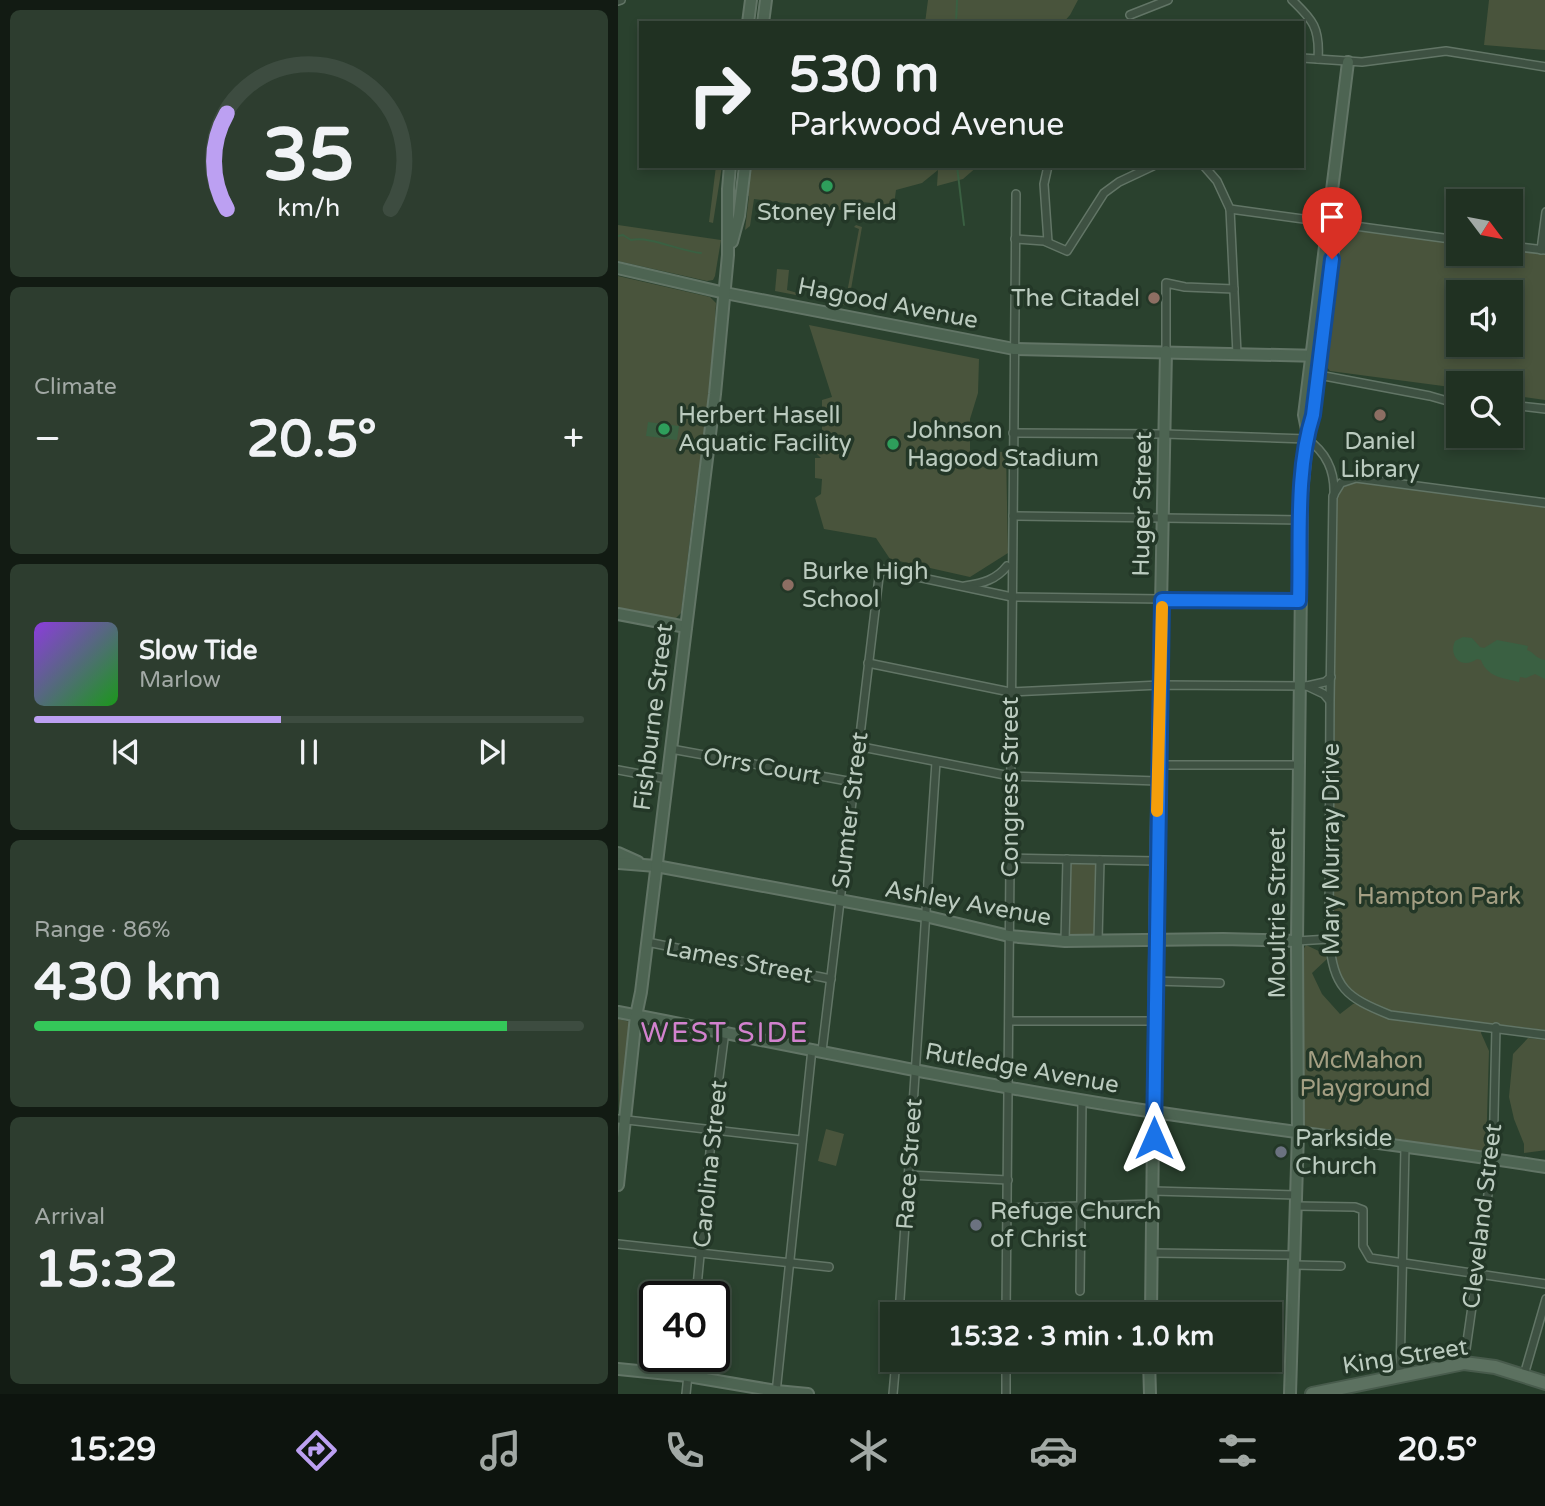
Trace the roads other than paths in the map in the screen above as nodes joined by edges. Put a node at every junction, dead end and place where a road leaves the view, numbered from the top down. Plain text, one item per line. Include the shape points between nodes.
1 (751, 0) edge
2 (766, 0) edge
3 (1168, 0) edge
4 (1292, 0) edge
5 (1130, 15) dead end
6 (749, 21) edge
7 (763, 21) edge
8 (1304, 58) edge
9 (1318, 59) junction
10 (1348, 62) junction
11 (1545, 67) edge
12 (730, 168) edge
13 (745, 168) edge
14 (1048, 168) edge
15 (1149, 168) edge
16 (1206, 168) edge
17 (1016, 194) dead end
18 (1230, 209) junction
19 (1545, 212) edge
20 (1330, 224) junction
21 (1446, 238) edge
22 (1015, 239) junction
23 (1048, 242) junction
24 (1523, 248) edge
25 (1543, 250) edge
26 (728, 255) junction
27 (618, 268) edge
28 (1234, 289) junction
29 (725, 293) junction
30 (1014, 349) junction
31 (1166, 351) junction
32 (1237, 354) junction
33 (1316, 356) junction
34 (1319, 375) junction
35 (1446, 401) edge
36 (1523, 406) edge
37 (1545, 409) edge
38 (1013, 433) junction
39 (1165, 434) junction
40 (1307, 436) junction
41 (1328, 463) junction
42 (1356, 478) junction
43 (1334, 496) junction
44 (1545, 503) edge
45 (1013, 516) junction
46 (1163, 518) junction
47 (1301, 520) junction
48 (1013, 552) junction
49 (1007, 566) junction
50 (962, 586) junction
51 (1012, 597) junction
52 (1162, 600) junction
53 (1299, 601) junction
54 (618, 614) edge
55 (686, 627) junction
56 (868, 663) junction
57 (1331, 677) junction
58 (1160, 685) junction
59 (1304, 686) junction
60 (1010, 692) junction
61 (1330, 701) junction
62 (857, 746) junction
63 (671, 749) junction
64 (936, 762) junction
65 (1158, 765) junction
66 (1300, 765) junction
67 (618, 770) edge
68 (1010, 776) junction
69 (667, 779) junction
70 (853, 782) junction
71 (1158, 782) junction
72 (618, 853) edge
73 (1009, 858) junction
74 (1067, 859) junction
75 (1100, 860) junction
76 (1156, 861) junction
77 (618, 863) edge
78 (650, 865) junction
79 (839, 901) junction
80 (925, 916) junction
81 (1009, 936) junction
82 (1156, 939) junction
83 (1329, 939) junction
84 (1098, 940) junction
85 (1065, 941) junction
86 (1297, 941) junction
87 (647, 942) junction
88 (831, 979) junction
89 (1155, 981) junction
90 (1220, 983) dead end
91 (618, 1012) edge
92 (636, 1016) junction
93 (1009, 1021) junction
94 (1155, 1021) junction
95 (1496, 1027) junction
96 (725, 1031) junction
97 (1545, 1035) edge
98 (817, 1050) junction
99 (916, 1070) junction
100 (1008, 1087) junction
101 (1082, 1100) junction
102 (1154, 1112) junction
103 (621, 1119) edge
104 (712, 1131) junction
105 (1298, 1133) junction
106 (801, 1140) junction
107 (1405, 1147) junction
108 (1493, 1159) junction
109 (1545, 1167) edge
110 (909, 1175) junction
111 (1008, 1180) junction
112 (618, 1185) edge
113 (1153, 1191) junction
114 (1296, 1200) junction
115 (1153, 1204) junction
116 (1082, 1205) junction
117 (1008, 1208) junction
118 (618, 1244) edge
119 (700, 1252) junction
120 (1153, 1253) junction
121 (1294, 1260) junction
122 (789, 1262) junction
123 (1402, 1263) junction
124 (1341, 1266) dead end
125 (829, 1267) dead end
126 (1476, 1274) junction
127 (697, 1281) edge
128 (1545, 1284) edge
129 (1080, 1291) dead end
130 (1545, 1299) edge
131 (900, 1302) edge
132 (1006, 1302) edge
133 (1151, 1302) edge
134 (1464, 1363) junction
135 (618, 1369) edge
136 (688, 1372) edge
137 (895, 1372) edge
138 (1006, 1372) edge
139 (1149, 1372) edge
140 (1524, 1374) junction
141 (1400, 1375) junction
142 (688, 1376) junction
143 (1545, 1382) edge
144 (776, 1393) edge
145 (1316, 1393) edge
146 (686, 1394) edge
147 (808, 1394) edge
148 (893, 1394) edge
149 (1006, 1394) edge
150 (1150, 1394) edge
151 (1290, 1394) edge

1 - 6 street
2 - 7 street
3 - 5 street
4 - 9 street via 1312,19
8 - 9 street
9 - 10 street
10 - 11 street via 1446,51
10 - 20 street, Moultrie Street
12 - 26 street, Fishburne Street
13 - 26 street, Fishburne Street
14 - 23 street via 1044,184
15 - 23 street via 1104,193 1067,251
16 - 18 street
17 - 22 street, Congress Street
18 - 20 street
18 - 28 street
19 - 25 street
20 - 21 street
20 - 33 street, Moultrie Street
22 - 23 street
22 - 30 street, Congress Street
24 - 25 street
26 - 29 street, Fishburne Street
27 - 29 street, Hagood Avenue
28 - 31 street, Huger Street via 1166,283
28 - 32 street
29 - 30 street, Hagood Avenue
29 - 55 street, Fishburne Street
30 - 31 street, Hagood Avenue
30 - 38 street, Congress Street
31 - 32 street, Hagood Avenue
31 - 39 street, Huger Street
32 - 33 street, Hagood Avenue
33 - 34 street, Moultrie Street
33 - 40 street, Moultrie Street via 1304,415
34 - 35 street
34 - 40 street, Moultrie Street
36 - 37 street
38 - 39 street
38 - 45 street, Congress Street
39 - 40 street
39 - 46 street, Huger Street
40 - 41 street
40 - 47 street, Moultrie Street
41 - 42 street
41 - 43 street, Mary Murray Drive
42 - 43 street via 1341,483
42 - 44 street
43 - 57 street, Mary Murray Drive
45 - 46 street
45 - 48 street, Congress Street
46 - 47 street
46 - 52 street, Huger Street
47 - 53 street, Moultrie Street
48 - 49 street, Congress Street
48 - 51 street, Congress Street
49 - 50 street via 997,577
49 - 51 street, Congress Street
50 - 51 street
50 - 56 street, Sumter Street via 880,569
51 - 52 street
51 - 60 street, Congress Street
52 - 53 street
52 - 58 street, Huger Street
53 - 59 street, Moultrie Street
54 - 55 street
55 - 63 street, Fishburne Street
56 - 60 street
56 - 62 street, Sumter Street
57 - 59 street
57 - 61 street, Mary Murray Drive
58 - 59 street
58 - 60 street
58 - 65 street, Huger Street
59 - 61 street
59 - 66 street, Moultrie Street
60 - 68 street, Congress Street
61 - 83 street, Mary Murray Drive
62 - 64 street
62 - 70 street, Sumter Street
63 - 69 street, Fishburne Street
63 - 70 street, Orrs Court
64 - 68 street
64 - 80 street, Race Street
65 - 66 street
65 - 71 street, Huger Street
66 - 86 street, Moultrie Street
67 - 69 street
68 - 71 street
68 - 73 street, Congress Street
69 - 78 street, Fishburne Street
70 - 79 street, Sumter Street
71 - 76 street, Huger Street
72 - 78 street, Ashley Avenue
73 - 74 street
73 - 81 street, Congress Street
74 - 75 street
74 - 85 street
75 - 76 street
75 - 84 street
76 - 82 street, Huger Street
77 - 78 street, Ashley Avenue
78 - 79 street, Ashley Avenue
78 - 87 street, Fishburne Street
79 - 80 street, Ashley Avenue
79 - 88 street, Sumter Street
80 - 81 street, Ashley Avenue
80 - 99 street, Race Street
81 - 85 street, Ashley Avenue
81 - 93 street, Congress Street
82 - 84 street, Ashley Avenue
82 - 86 street, Ashley Avenue
82 - 89 street, Huger Street
83 - 86 street, Ashley Avenue
83 - 95 street, Mary Murray Drive via 1337,978 1345,991 1368,1006 1390,1015
84 - 85 street, Ashley Avenue
86 - 105 street, Moultrie Street
87 - 88 street, Lames Street
87 - 92 street, Fishburne Street
88 - 98 street, Sumter Street
89 - 90 street
89 - 94 street, Huger Street
91 - 92 street, Rutledge Avenue
92 - 96 street, Rutledge Avenue
92 - 103 street, Fishburne Street
93 - 94 street
93 - 100 street, Congress Street
94 - 102 street, Huger Street
95 - 97 street, Mary Murray Drive
95 - 108 street, Cleveland Street
96 - 98 street, Rutledge Avenue
96 - 104 street, Carolina Street
98 - 99 street, Rutledge Avenue
98 - 106 street, Sumter Street
99 - 100 street, Rutledge Avenue
99 - 110 street, Race Street
100 - 101 street, Rutledge Avenue
100 - 111 street, Congress Street
101 - 102 street, Rutledge Avenue
101 - 116 street
102 - 105 street, Rutledge Avenue
102 - 113 street, Huger Street
103 - 104 street
103 - 112 street, Fishburne Street
104 - 106 street
104 - 119 street, Carolina Street
105 - 107 street, Rutledge Avenue
105 - 114 street, Moultrie Street
106 - 122 street, Sumter Street
107 - 108 street, Rutledge Avenue
107 - 123 street
108 - 109 street, Rutledge Avenue
108 - 126 street, Cleveland Street
110 - 111 street
110 - 131 street, Race Street
111 - 117 street, Congress Street
113 - 114 street
113 - 115 street, Huger Street
114 - 121 street, Moultrie Street
114 - 123 street via 1363,1210 1363,1249 1370,1258
115 - 116 street
115 - 120 street, Huger Street
116 - 117 street
116 - 129 street
117 - 132 street, Congress Street
118 - 119 street
119 - 122 street
119 - 127 street, Carolina Street
120 - 121 street
120 - 133 street, Huger Street
121 - 124 street
121 - 151 street, Moultrie Street
122 - 125 street
122 - 144 street, Sumter Street
123 - 126 street
123 - 141 street
126 - 128 street
126 - 134 street, Cleveland Street
130 - 140 street
134 - 140 main road, King Street
134 - 141 main road, King Street
135 - 142 street
136 - 142 street
137 - 148 street
138 - 149 street
139 - 150 street
140 - 143 main road, King Street
141 - 145 main road, King Street
142 - 144 street
142 - 146 street
144 - 147 street

